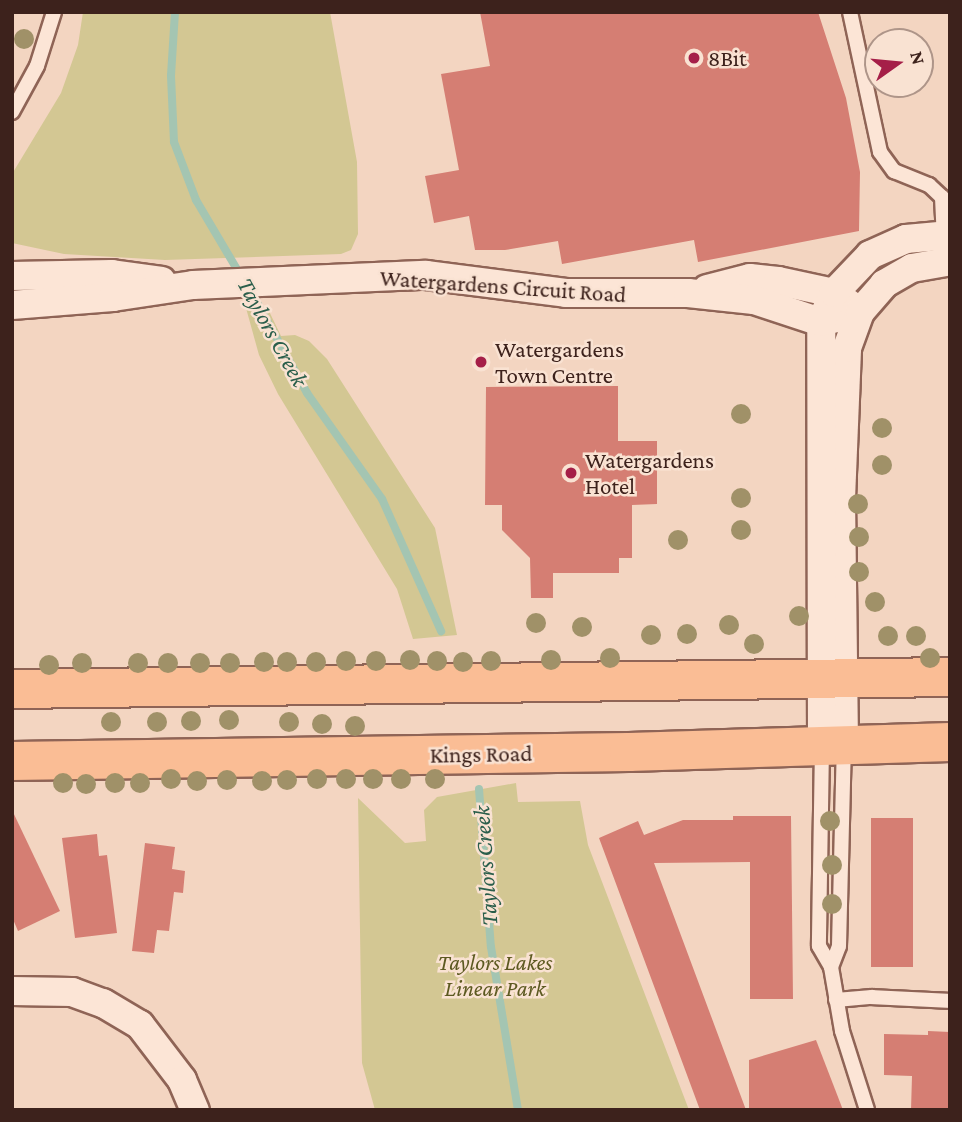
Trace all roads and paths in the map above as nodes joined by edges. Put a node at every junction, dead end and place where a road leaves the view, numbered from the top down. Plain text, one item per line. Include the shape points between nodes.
1 (54, 12) edge
2 (850, 12) edge
3 (12, 112) edge
4 (947, 248) edge
5 (12, 276) edge
6 (193, 285) junction
7 (688, 293) junction
8 (834, 293) junction
9 (12, 304) edge
10 (860, 312) junction
11 (821, 322) junction
12 (950, 677) edge
13 (834, 678) junction
14 (12, 688) edge
15 (950, 742) edge
16 (833, 744) junction
17 (12, 761) edge
18 (831, 967) junction
19 (12, 991) edge
20 (836, 1000) junction
21 (950, 1001) edge
22 (195, 1110) edge
23 (867, 1110) edge

1 - 3 lane via 37,66
2 - 4 lane via 880,152 894,172 929,185 942,197
4 - 8 street via 906,239 882,248 856,267
4 - 10 street via 897,275
5 - 6 street, Watergardens Circuit Road via 112,274
6 - 7 street, Watergardens Circuit Road via 426,275 566,293
6 - 9 street, Watergardens Circuit Road via 113,297
7 - 8 street, Watergardens Circuit Road via 750,278
7 - 11 street, Watergardens Circuit Road via 754,300
8 - 10 street, Watergardens Circuit Road
8 - 11 street
10 - 11 street
10 - 13 street via 846,359
11 - 13 street
12 - 13 main road
13 - 14 main road
13 - 16 street
15 - 16 main road, Kings Road
16 - 17 main road, Kings Road via 629,752
16 - 18 lane via 839,946
16 - 18 lane via 818,925 820,946
18 - 20 lane
19 - 22 street via 72,992 103,1003 140,1026 182,1080
20 - 21 lane
20 - 23 lane

